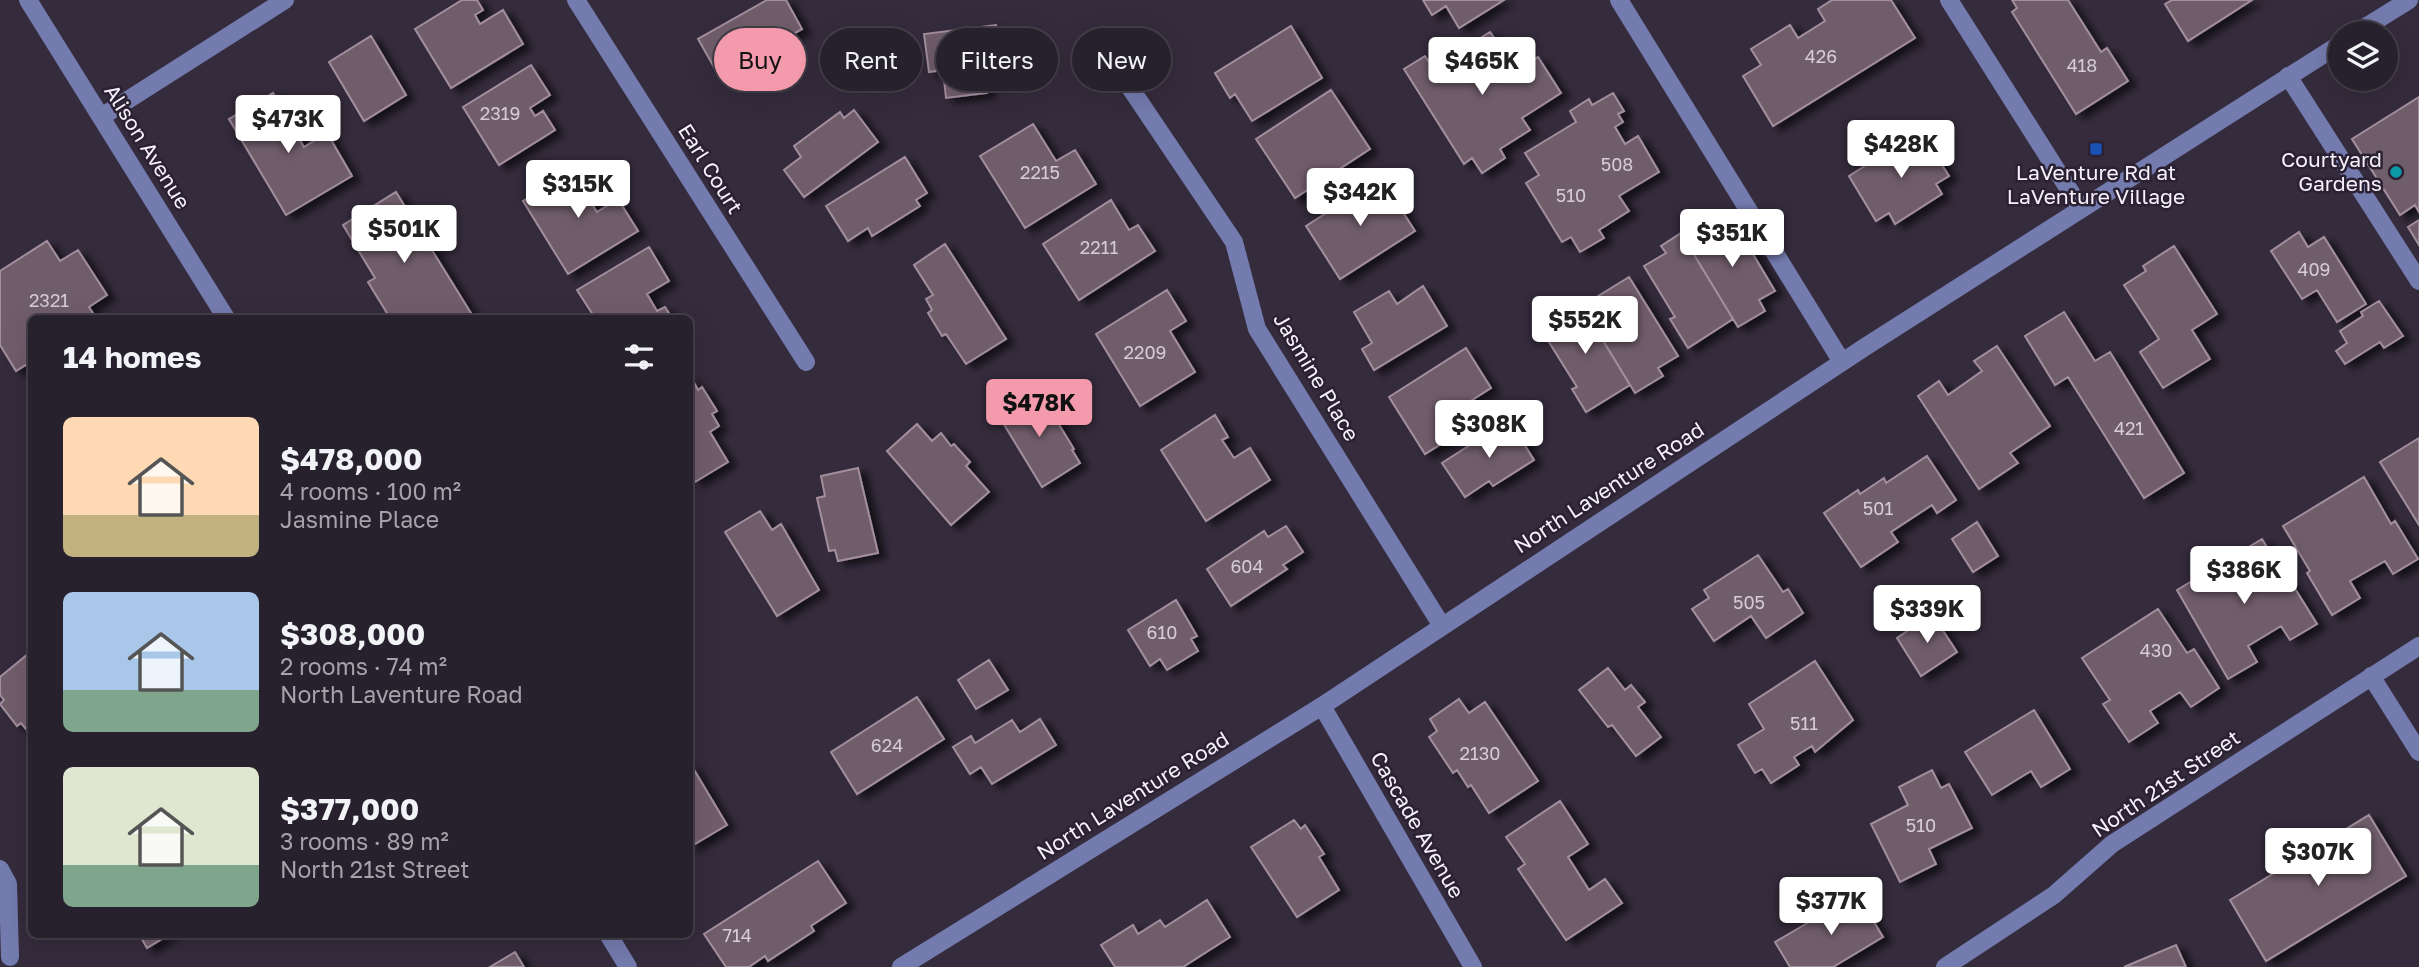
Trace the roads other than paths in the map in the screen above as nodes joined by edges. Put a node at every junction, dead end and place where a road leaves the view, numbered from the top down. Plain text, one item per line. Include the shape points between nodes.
1 (28, 0) edge
2 (285, 0) edge
3 (576, 0) edge
4 (1619, 0) edge
5 (1949, 0) edge
6 (2409, 0) edge
7 (2375, 21) edge
8 (2328, 51) edge
9 (2288, 76) junction
10 (1132, 91) edge
11 (101, 117) junction
12 (2080, 208) junction
13 (2419, 281) edge
14 (224, 315) edge
15 (806, 362) dead end
16 (1842, 362) junction
17 (1442, 626) junction
18 (2419, 646) edge
19 (2371, 676) junction
20 (1322, 706) junction
21 (2419, 752) edge
22 (0, 869) edge
23 (610, 938) edge
24 (10, 957) dead end
25 (628, 967) edge
26 (901, 967) edge
27 (1473, 967) edge
28 (1945, 967) edge

1 - 11 street, Alison Avenue
2 - 11 street
3 - 15 street, Earl Court
4 - 16 street
5 - 12 street
6 - 7 street
8 - 9 street, North Laventure Road
9 - 12 street, North Laventure Road
9 - 13 street
10 - 17 street, Jasmine Place via 1234,242 1257,329
11 - 14 street, Alison Avenue
12 - 16 street, North Laventure Road
16 - 17 street, North Laventure Road
17 - 20 street, North Laventure Road
18 - 19 street, North 21st Street
19 - 21 street
19 - 28 street, North 21st Street via 2112,844 2054,895
20 - 26 street, North Laventure Road
20 - 27 street, Cascade Avenue
22 - 24 street via 8,884
23 - 25 street

